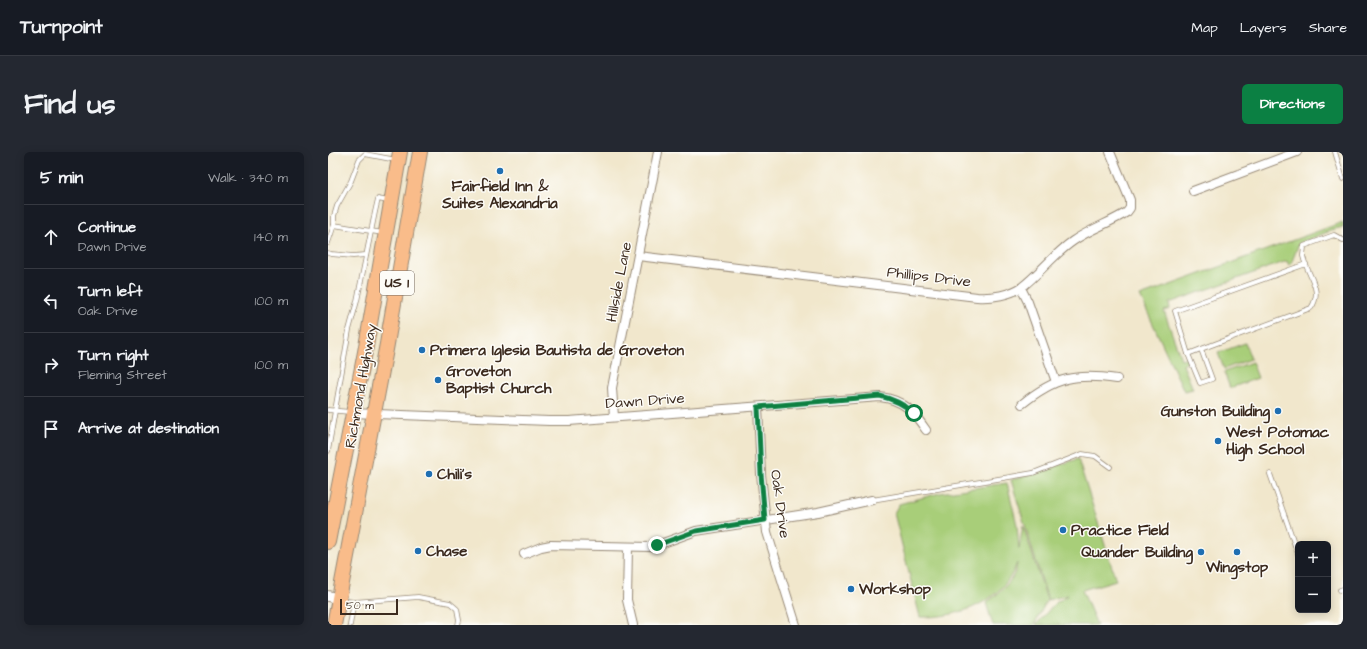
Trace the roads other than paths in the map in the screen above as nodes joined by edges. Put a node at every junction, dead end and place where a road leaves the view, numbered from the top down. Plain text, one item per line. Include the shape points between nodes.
1 (420, 152) edge
2 (658, 152) edge
3 (1110, 152) edge
4 (1297, 152) edge
5 (1335, 152) edge
6 (364, 153) edge
7 (399, 156) edge
8 (1343, 179) edge
9 (1193, 190) dead end
10 (385, 200) junction
11 (334, 225) junction
12 (371, 230) junction
13 (386, 233) junction
14 (1343, 240) edge
15 (328, 243) edge
16 (330, 253) edge
17 (366, 255) junction
18 (638, 256) junction
19 (1306, 264) junction
20 (1021, 288) junction
21 (1201, 349) junction
22 (1188, 354) junction
23 (1117, 379) dead end
24 (1056, 382) junction
25 (1022, 404) dead end
26 (758, 407) junction
27 (328, 410) edge
28 (335, 412) junction
29 (352, 413) junction
30 (374, 414) junction
31 (614, 417) junction
32 (926, 430) dead end
33 (328, 449) edge
34 (1110, 467) dead end
35 (1270, 474) dead end
36 (872, 500) joint
37 (331, 513) edge
38 (765, 520) junction
39 (328, 542) edge
40 (1295, 545) edge
41 (628, 546) junction
42 (524, 554) dead end
43 (333, 598) edge
44 (354, 602) junction
45 (334, 625) edge
46 (350, 625) edge
47 (458, 625) edge
48 (633, 625) edge
49 (796, 625) edge

1 - 30 highway, Richmond Highway / US 1
2 - 18 street, Hillside Lane
3 - 20 street, Phillips Drive via 1134,204 1122,216 1092,229 1072,242
4 - 9 street
5 - 8 lane
6 - 7 lane
6 - 11 lane via 337,206
7 - 10 highway, Richmond Highway / US 1
10 - 12 lane
10 - 13 highway, Richmond Highway / US 1
11 - 12 lane
11 - 15 lane
12 - 13 lane
12 - 17 lane
13 - 29 highway, Richmond Highway / US 1
14 - 19 lane via 1334,235 1304,246
16 - 17 lane
17 - 28 lane via 349,330
18 - 20 street, Phillips Drive via 978,297 996,296
18 - 31 street, Hillside Lane via 612,388
19 - 21 lane via 1317,293 1316,302 1311,308
19 - 22 lane via 1175,311
20 - 24 street
21 - 22 lane
21 - 22 lane via 1212,379 1200,383
23 - 24 street via 1092,376
24 - 25 street
26 - 31 street, Dawn Drive
26 - 32 street, Dawn Drive via 880,396 909,408
26 - 38 street, Oak Drive
27 - 28 lane
28 - 29 lane
28 - 33 lane
29 - 30 street, Dawn Drive
29 - 37 highway, Richmond Highway / US 1
30 - 31 street, Dawn Drive via 549,421
30 - 43 highway, Richmond Highway / US 1
34 - 36 lane via 1095,456 1082,454 1033,473
35 - 40 lane
36 - 38 street
37 - 39 highway, Richmond Highway / US 1
38 - 41 street via 696,531 652,546
38 - 49 street, Oak Drive
41 - 42 street via 551,545
41 - 48 street via 627,600
43 - 44 lane
43 - 45 highway, Richmond Highway / US 1
44 - 46 lane
44 - 47 lane via 418,598 450,603 457,608

